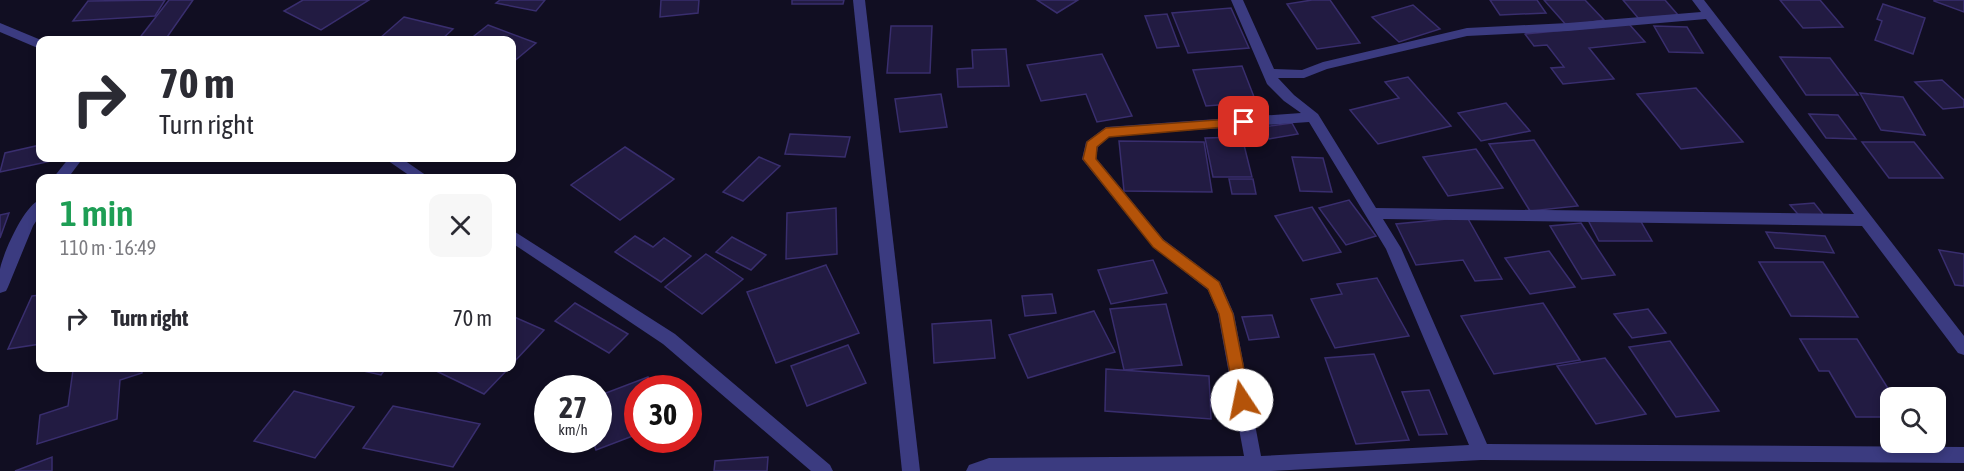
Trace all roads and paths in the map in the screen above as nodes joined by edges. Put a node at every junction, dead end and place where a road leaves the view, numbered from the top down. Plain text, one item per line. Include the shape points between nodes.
1 (859, 0) edge
2 (1237, 0) edge
3 (1698, 0) edge
4 (1710, 15) junction
5 (0, 27) edge
6 (36, 43) edge
7 (1269, 73) junction
8 (1312, 117) junction
9 (73, 162) edge
10 (397, 162) edge
11 (63, 174) edge
12 (416, 174) edge
13 (36, 211) edge
14 (1371, 213) junction
15 (1866, 220) junction
16 (516, 239) edge
17 (0, 287) edge
18 (1964, 348) edge
19 (1481, 452) junction
20 (1964, 455) edge
21 (1254, 464) junction
22 (824, 471) edge
23 (911, 471) edge
24 (975, 471) edge

1 - 23 street
2 - 7 street
3 - 4 street
4 - 7 street via 1467,32 1323,66 1304,74
4 - 15 street
5 - 6 street
7 - 8 street via 1274,84
8 - 14 street
8 - 21 street via 1106,132 1091,145 1089,159 1158,243 1214,286 1226,314
9 - 11 street
10 - 12 street
13 - 17 street
14 - 15 street
14 - 19 street via 1393,248
15 - 18 street
16 - 22 street via 669,339
19 - 20 street
19 - 21 street
21 - 24 street via 989,466

